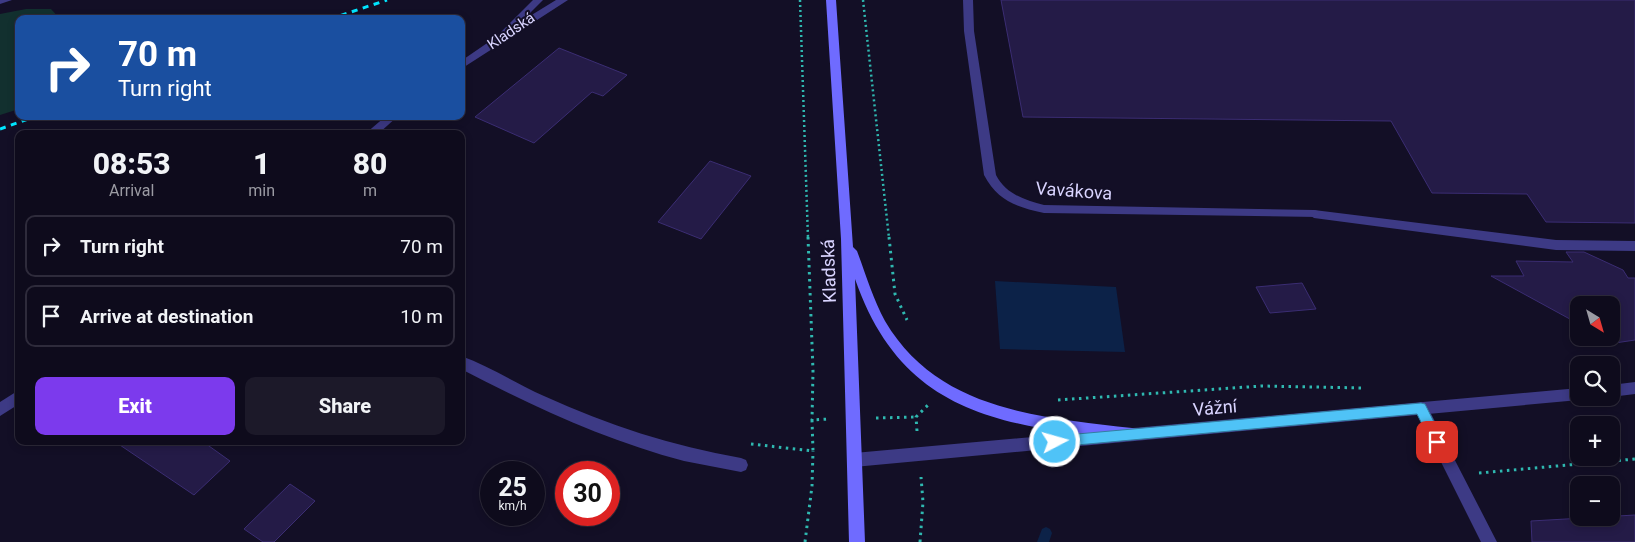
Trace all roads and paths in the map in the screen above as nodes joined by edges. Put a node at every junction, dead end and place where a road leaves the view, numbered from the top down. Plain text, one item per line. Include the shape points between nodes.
1 (7, 0) edge
2 (538, 0) edge
3 (563, 0) edge
4 (800, 0) edge
5 (831, 0) edge
6 (863, 0) edge
7 (968, 0) edge
8 (0, 1) edge
9 (498, 38) junction
10 (465, 63) edge
11 (389, 120) edge
12 (375, 130) edge
13 (847, 239) junction
14 (1635, 246) edge
15 (910, 324) dead end
16 (465, 364) edge
17 (1372, 388) dead end
18 (1635, 388) edge
19 (1620, 389) edge
20 (1570, 395) edge
21 (15, 399) edge
22 (1050, 400) dead end
23 (1421, 408) junction
24 (0, 410) edge
25 (916, 417) dead end
26 (853, 418) junction
27 (812, 420) junction
28 (1132, 434) junction
29 (813, 451) junction
30 (1635, 459) edge
31 (854, 460) junction
32 (741, 465) joint
33 (1454, 476) junction
34 (805, 542) edge
35 (857, 542) edge
36 (1489, 542) edge

1 - 8 street
2 - 9 street
3 - 9 street, Kladská
4 - 27 path
5 - 13 main road, Kladská
6 - 15 path via 895,294
7 - 14 street, Vavákova via 969,31 990,175 995,186 1024,205 1044,209 1314,214 1556,245
9 - 10 street, Kladská
11 - 12 street
13 - 26 main road, Kladská
13 - 28 main road via 874,311 887,335 910,362 943,389 964,402 1006,416
16 - 32 street via 582,419 678,452
17 - 22 path via 1262,386
18 - 19 street
20 - 23 street, Vážní
21 - 24 street
23 - 28 street, Vážní
23 - 33 street
25 - 26 path
26 - 27 path
26 - 31 main road, Kladská
27 - 29 path
28 - 31 street, Vážní
29 - 32 path via 752,443
29 - 34 path
30 - 33 path
31 - 35 main road, Kladská
33 - 36 street

